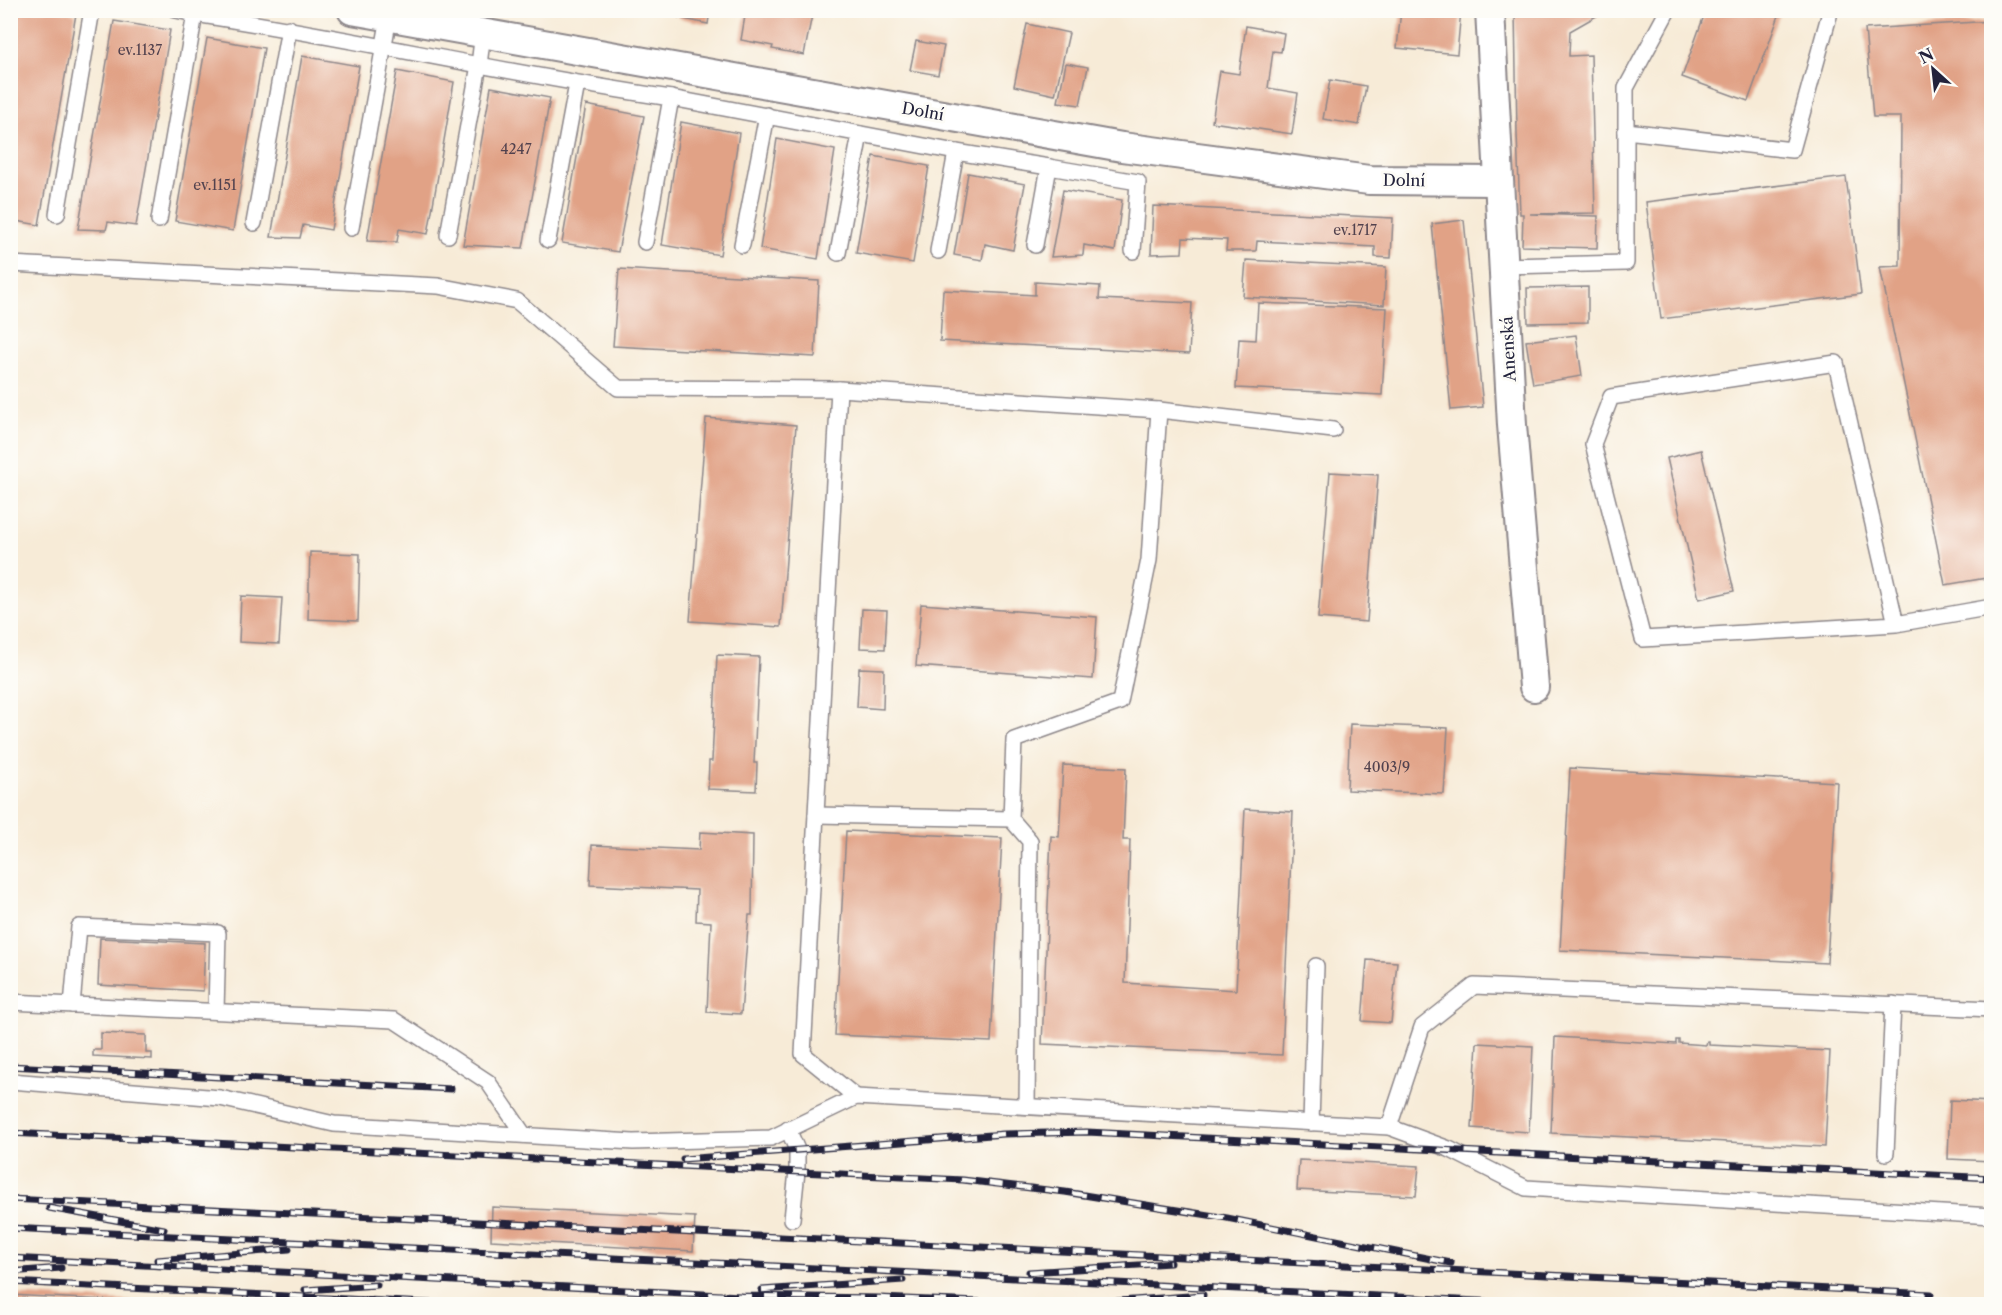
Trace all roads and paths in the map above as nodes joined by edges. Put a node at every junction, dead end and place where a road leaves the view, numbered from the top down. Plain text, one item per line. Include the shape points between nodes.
1 (92, 10) edge
2 (177, 10) edge
3 (352, 10) edge
4 (1490, 10) edge
5 (1668, 10) edge
6 (195, 14) junction
7 (1829, 16) dead end
8 (389, 17) junction
9 (289, 28) junction
10 (483, 32) junction
11 (383, 48) junction
12 (479, 65) junction
13 (576, 84) junction
14 (671, 98) junction
15 (766, 115) junction
16 (1626, 131) junction
17 (860, 134) junction
18 (956, 152) junction
19 (1049, 167) junction
20 (1498, 181) junction
21 (57, 214) dead end
22 (159, 220) dead end
23 (254, 223) dead end
24 (351, 228) dead end
25 (448, 235) dead end
26 (548, 240) dead end
27 (645, 242) dead end
28 (742, 245) dead end
29 (1035, 245) dead end
30 (938, 251) dead end
31 (1133, 251) dead end
32 (838, 253) dead end
33 (10, 264) edge
34 (1503, 266) junction
35 (840, 389) junction
36 (1159, 410) junction
37 (1333, 430) dead end
38 (1992, 607) edge
39 (1896, 624) junction
40 (1534, 687) dead end
41 (816, 815) junction
42 (1011, 819) junction
43 (1316, 966) dead end
44 (10, 1002) edge
45 (1893, 1004) junction
46 (72, 1005) junction
47 (1992, 1009) edge
48 (216, 1011) junction
49 (10, 1081) edge
50 (856, 1097) junction
51 (1027, 1106) junction
52 (1311, 1123) junction
53 (1389, 1127) junction
54 (788, 1129) junction
55 (524, 1135) junction
56 (1886, 1153) dead end
57 (1992, 1216) edge
58 (792, 1219) dead end

1 - 21 lane
2 - 6 lane
3 - 8 street, Dolní
4 - 20 street, Anenská
5 - 16 lane via 1626,88
6 - 9 lane
6 - 22 lane
7 - 16 lane via 1792,150
8 - 10 street, Dolní
8 - 11 lane
9 - 11 lane
9 - 23 lane
10 - 12 lane
10 - 20 street, Dolní via 1122,147 1369,180
11 - 12 lane
11 - 24 lane
12 - 13 lane
12 - 25 lane
13 - 14 lane
13 - 26 lane
14 - 15 lane
14 - 27 lane
15 - 17 lane
15 - 28 lane
16 - 34 lane via 1626,263
17 - 18 lane
17 - 32 lane
18 - 19 lane
18 - 30 lane
19 - 29 lane
19 - 31 lane via 1138,182
20 - 34 street, Anenská
33 - 35 lane via 438,286 517,301 618,388
34 - 40 street, Anenská
35 - 36 lane
35 - 41 lane
36 - 37 lane
36 - 42 lane via 1149,561 1120,702 1014,740
38 - 39 lane
39 - 39 lane via 1643,639 1593,444 1611,397 1836,363
41 - 42 lane
41 - 50 lane via 803,1054
42 - 51 lane via 1030,840
43 - 52 lane
44 - 46 lane
45 - 47 lane
45 - 53 lane via 1474,986 1422,1027
45 - 56 lane
46 - 48 lane
46 - 48 lane via 79,927 218,933
48 - 55 lane via 394,1020 488,1082
49 - 55 lane via 220,1098 334,1124
50 - 51 lane
50 - 54 lane
51 - 52 lane
52 - 53 lane
53 - 57 lane via 1449,1149 1526,1188
54 - 55 lane via 771,1137 633,1142
54 - 58 lane via 797,1150

